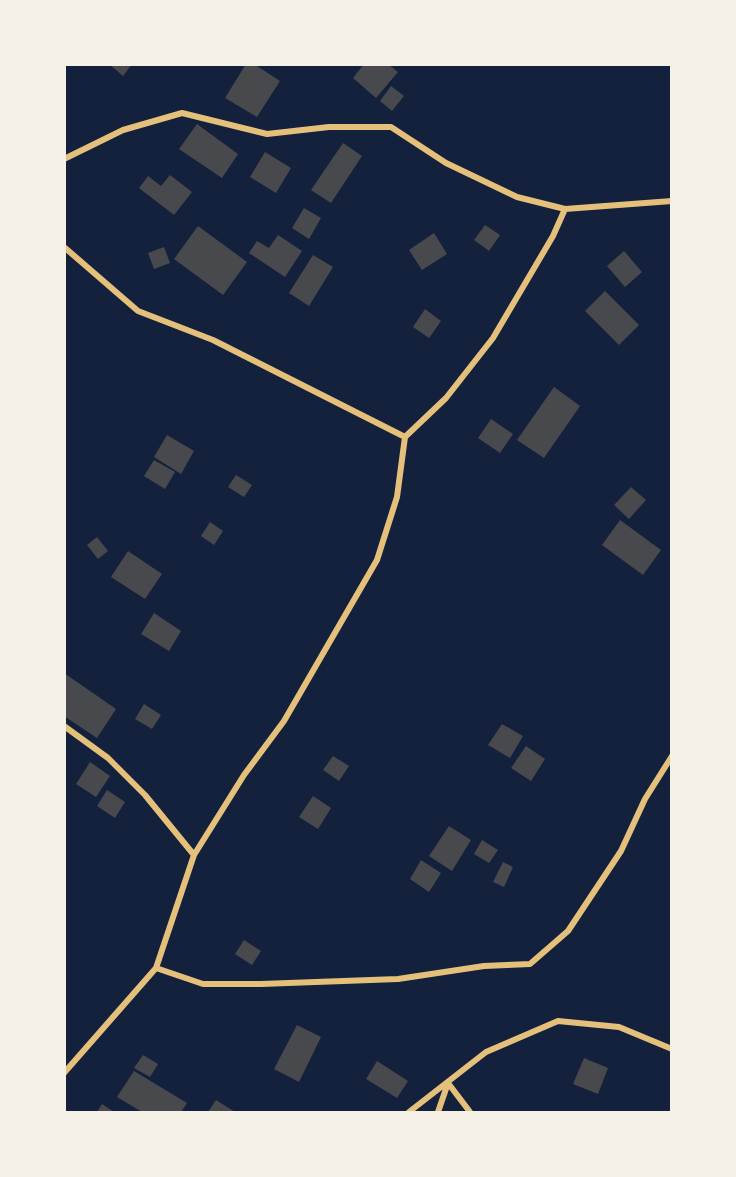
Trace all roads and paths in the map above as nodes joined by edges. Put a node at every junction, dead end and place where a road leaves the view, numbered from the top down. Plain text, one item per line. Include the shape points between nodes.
1 (64, 159) edge
2 (672, 201) edge
3 (565, 209) junction
4 (64, 247) edge
5 (405, 437) junction
6 (64, 726) edge
7 (672, 756) edge
8 (194, 855) junction
9 (156, 968) junction
10 (672, 1049) edge
11 (64, 1073) edge
12 (448, 1083) junction
13 (410, 1113) edge
14 (438, 1113) edge
15 (470, 1113) edge

1 - 3 street via 123,130 182,113 267,135 329,127 391,127 446,163 517,197
2 - 3 street
3 - 5 street via 493,339 446,398
4 - 5 street via 138,311 213,340
5 - 8 street via 397,498 377,560 284,721 244,775
6 - 8 street via 108,758 145,795
7 - 9 street via 645,799 621,851 568,931 530,964 484,966 398,979 249,984 203,984
8 - 9 street
9 - 11 street
10 - 12 street via 619,1027 558,1021 486,1053
12 - 13 street
12 - 14 street
12 - 15 street

